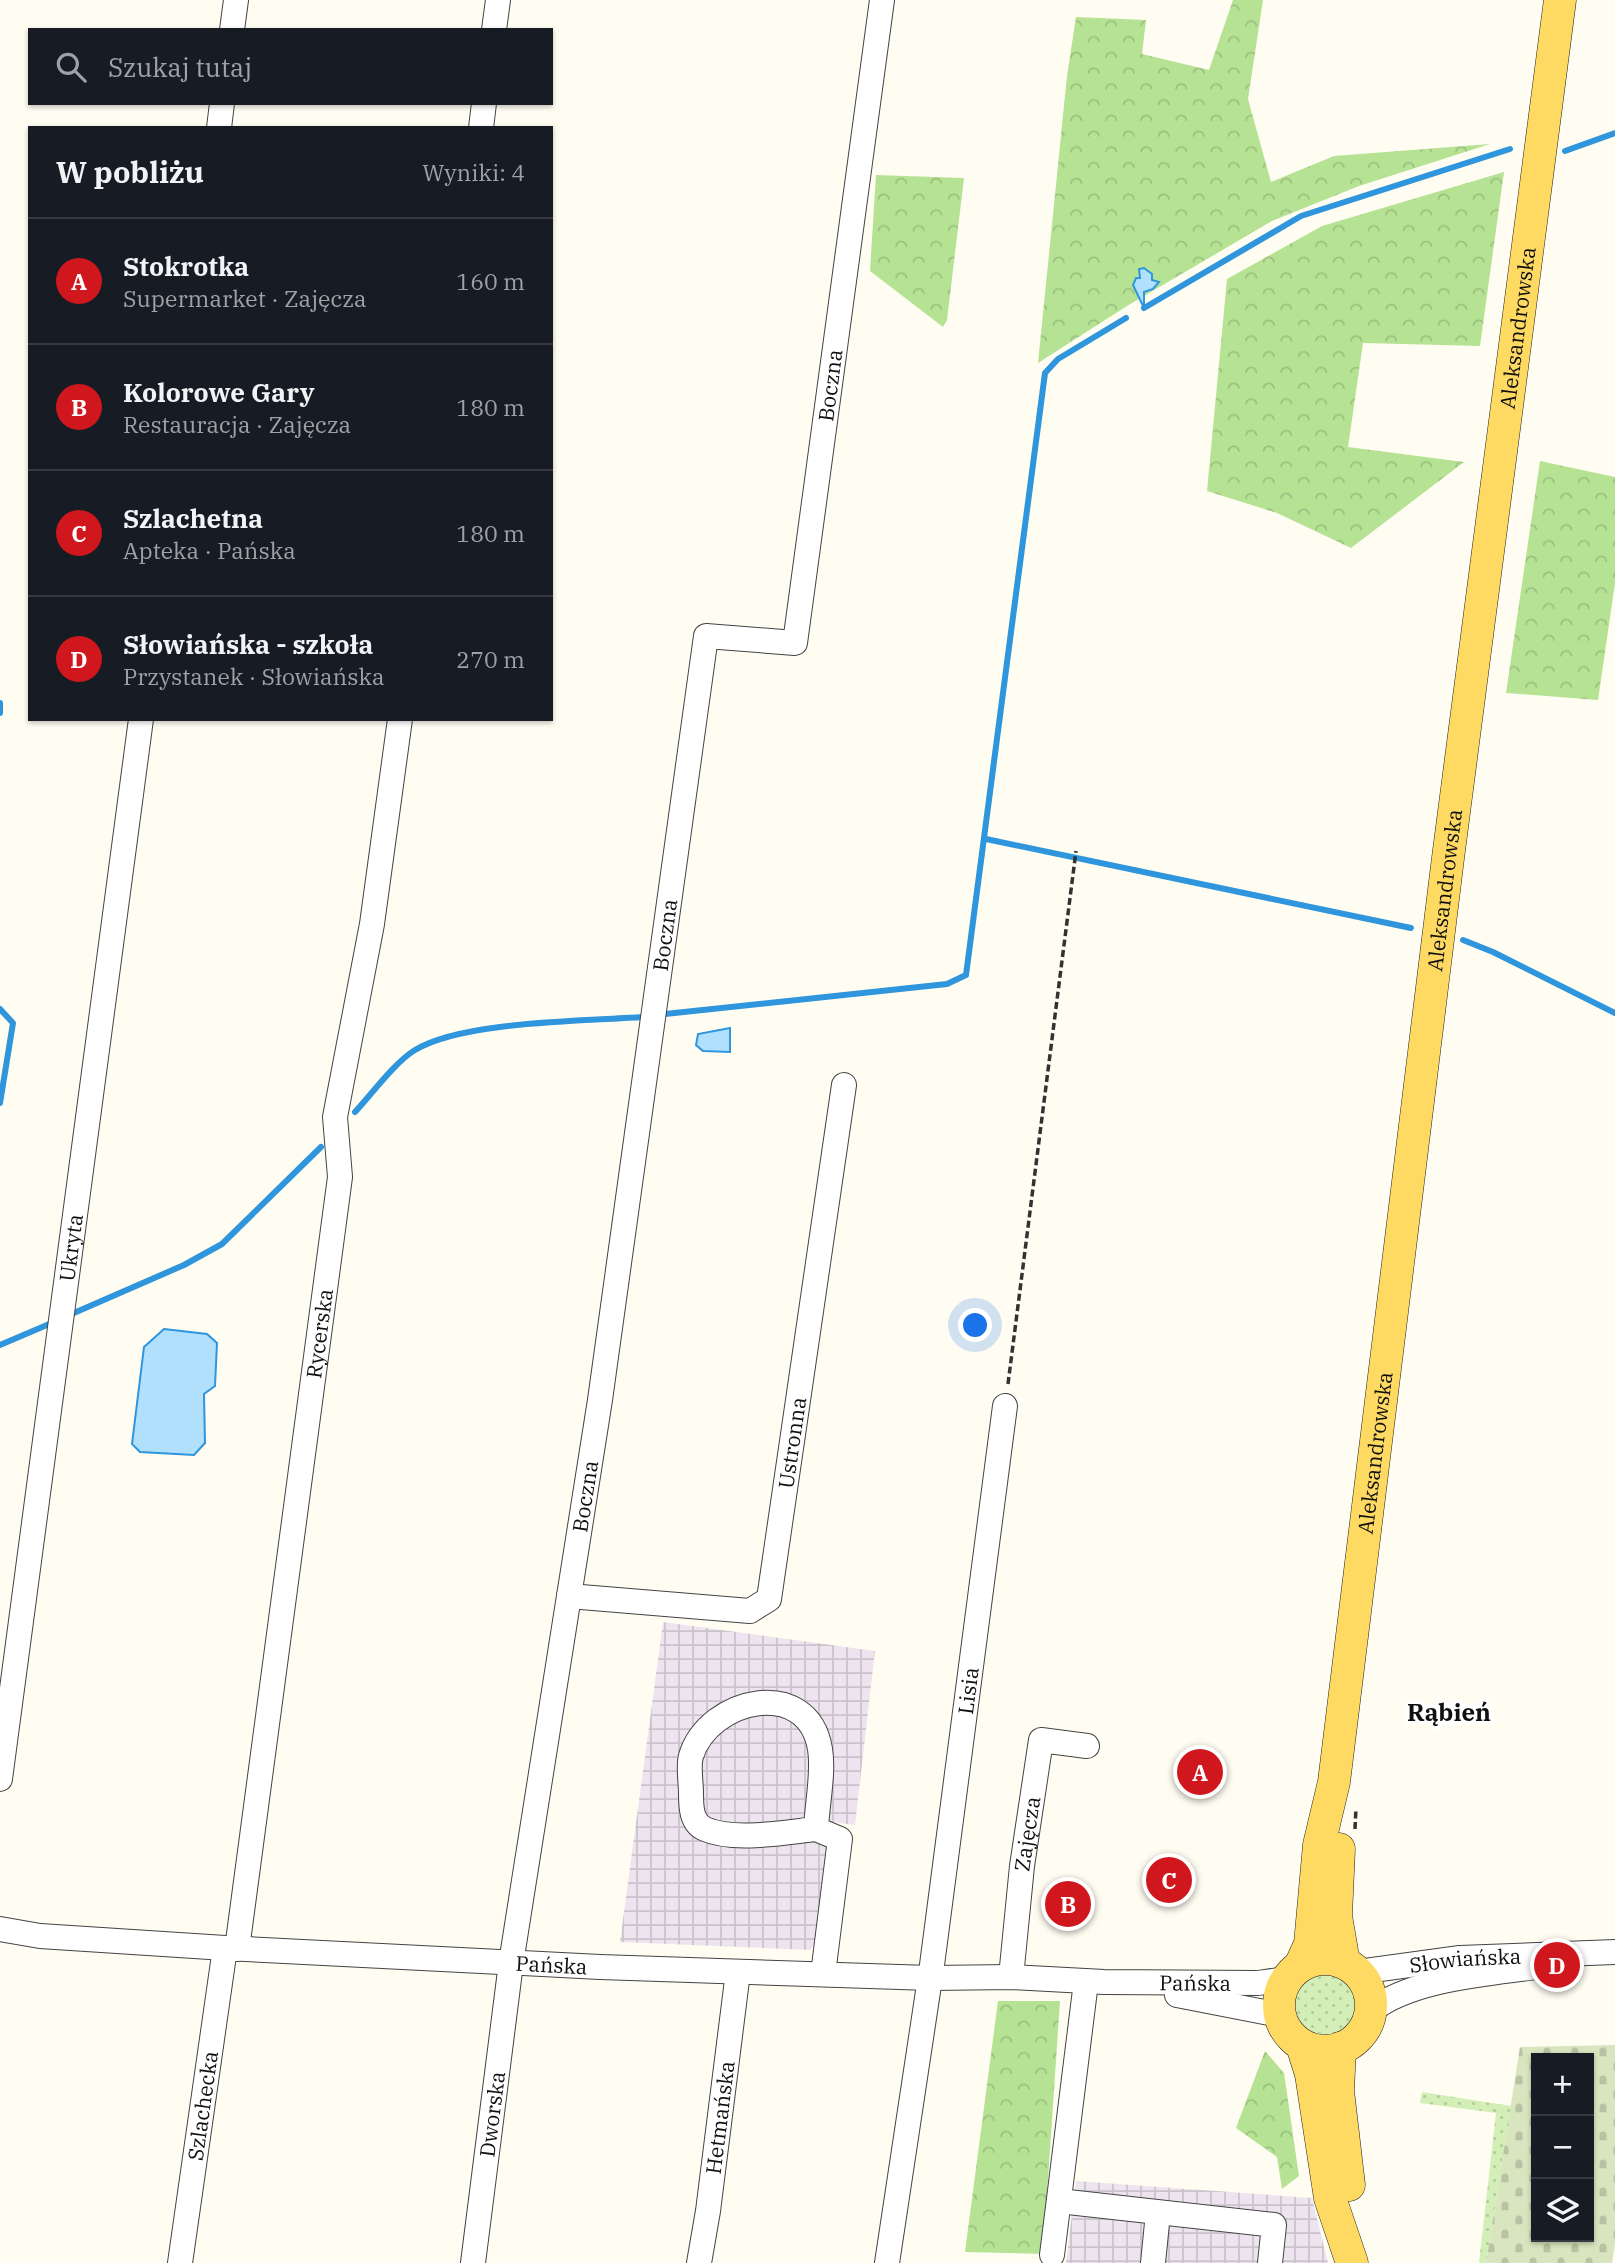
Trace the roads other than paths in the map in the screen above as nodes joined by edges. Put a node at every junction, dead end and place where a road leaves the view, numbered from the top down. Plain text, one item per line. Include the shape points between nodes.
1 (236, 0) edge
2 (498, 0) edge
3 (882, 0) edge
4 (1560, 0) edge
5 (232, 28) edge
6 (494, 28) edge
7 (222, 105) edge
8 (484, 105) edge
9 (219, 126) edge
10 (481, 126) edge
11 (141, 721) edge
12 (400, 721) edge
13 (844, 1085) dead end
14 (1006, 1406) road end
15 (569, 1596) junction
16 (1087, 1746) dead end
17 (0, 1779) edge
18 (1335, 1782) junction
19 (816, 1829) junction
20 (0, 1929) edge
21 (231, 1949) junction
22 (1615, 1953) edge
23 (511, 1963) junction
24 (1351, 1967) junction
25 (738, 1972) junction
26 (1293, 1972) junction
27 (824, 1974) junction
28 (1011, 1977) junction
29 (930, 1978) junction
30 (1095, 1982) junction
31 (1371, 2011) junction
32 (1280, 2015) junction
33 (1302, 2045) junction
34 (1340, 2048) junction
35 (1059, 2201) junction
36 (1158, 2213) junction
37 (1052, 2255) dead end
38 (180, 2263) edge
39 (473, 2263) edge
40 (699, 2263) edge
41 (887, 2263) edge
42 (1153, 2263) edge
43 (1270, 2263) edge
44 (1355, 2263) edge

1 - 5 street
2 - 6 street
3 - 15 street, Boczna via 795,643 706,636
4 - 18 main road, Aleksandrowska
7 - 9 street
8 - 10 street
11 - 17 street, Ukryta
12 - 21 street, Rycerska via 372,924 335,1116 340,1177
13 - 15 street, Ustronna via 769,1599 750,1611
14 - 29 street, Lisia
15 - 23 street, Boczna
16 - 28 street, Zajęcza via 1041,1740
18 - 24 main road, Aleksandrowska via 1339,1848 1336,1916
18 - 26 main road, Aleksandrowska via 1319,1845 1310,1944
19 - 19 street via 737,1834 703,1829 691,1814 691,1756 709,1727 735,1708 760,1702 791,1706 810,1724 820,1749
19 - 27 street via 840,1839
20 - 21 street, Pańska via 40,1936
21 - 23 street, Pańska
21 - 38 street, Szlachecka
22 - 24 street, Słowiańska
22 - 31 street, Słowiańska via 1408,1991
23 - 25 street, Pańska
23 - 39 street, Dworska
24 - 26 main road via 1319,1959
24 - 31 main road via 1367,1986
25 - 27 street, Pańska
25 - 40 street, Hetmańska
26 - 30 street, Pańska via 1258,1983
26 - 32 main road via 1279,1996
27 - 29 street, Pańska
28 - 29 street, Pańska
28 - 30 street, Pańska
29 - 41 street, Lisia
30 - 32 street, Pańska
30 - 35 street
31 - 34 main road via 1363,2031
32 - 33 main road
33 - 34 main road via 1321,2051
33 - 44 main road via 1311,2074 1330,2198
34 - 44 main road via 1339,2102
35 - 36 street
35 - 37 street
36 - 42 street
36 - 43 street via 1274,2225

